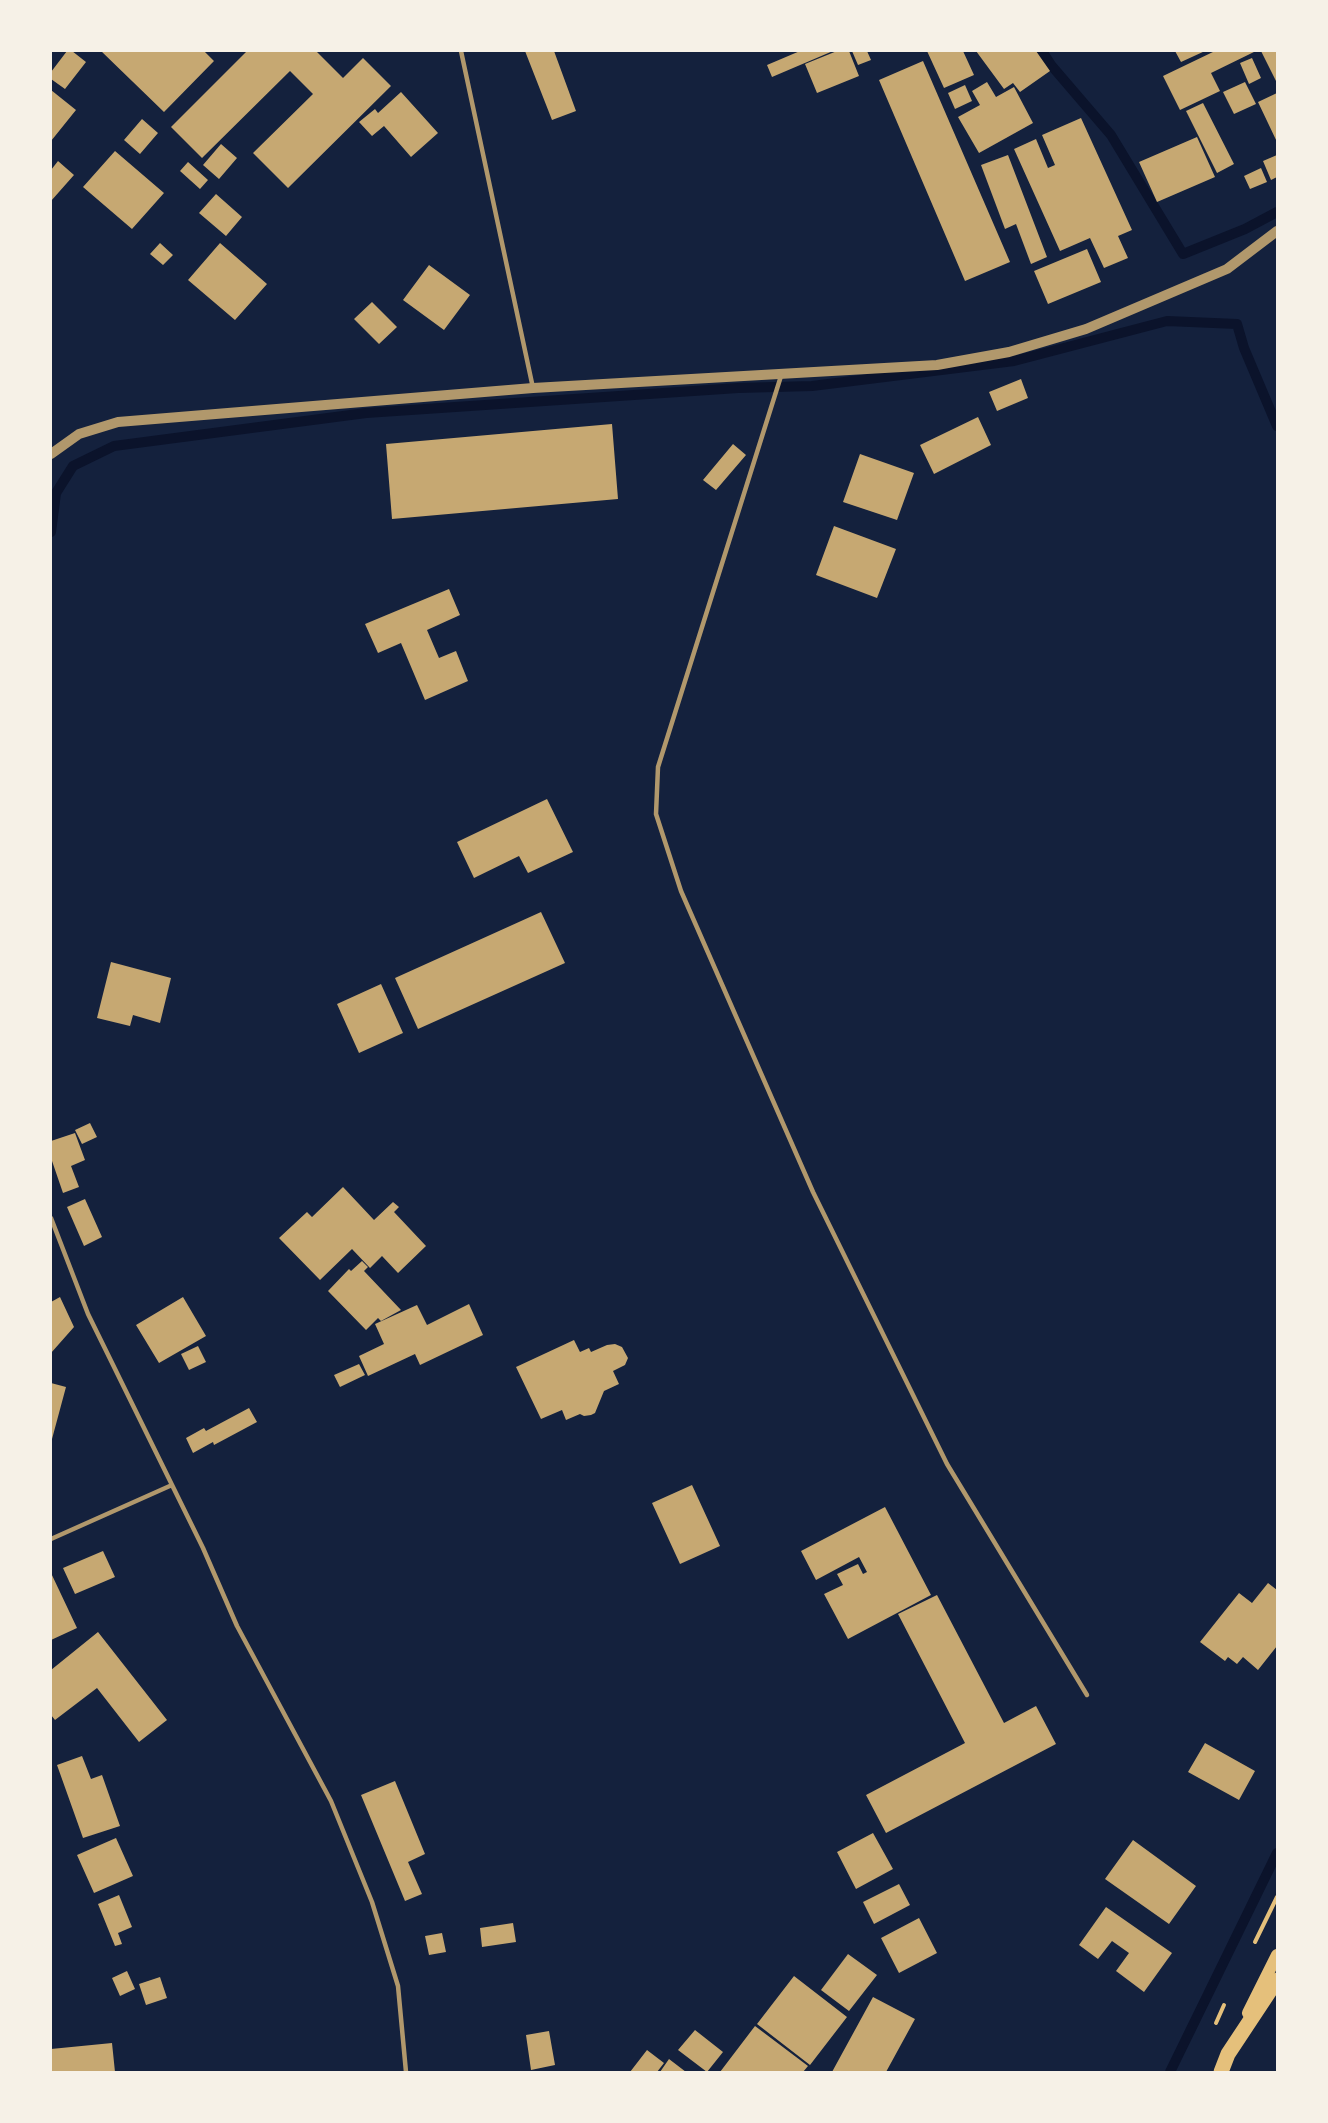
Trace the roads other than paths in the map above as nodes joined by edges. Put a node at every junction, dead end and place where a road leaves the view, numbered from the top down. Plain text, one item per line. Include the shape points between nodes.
1 (461, 51) edge
2 (1277, 231) edge
3 (782, 373) junction
4 (533, 388) junction
5 (51, 453) edge
6 (51, 1218) edge
7 (172, 1485) junction
8 (51, 1539) edge
9 (1087, 1695) dead end
10 (1277, 1955) edge
11 (1277, 1980) edge
12 (1228, 2054) junction
13 (406, 2072) edge
14 (1221, 2072) edge

1 - 4 lane
2 - 3 street via 1227,269 1208,278 1086,329 1009,352 937,365
3 - 4 street
3 - 9 lane via 658,767 656,814 681,891 818,1203 947,1464
4 - 5 street via 118,422 79,434
6 - 7 lane via 88,1314
7 - 8 lane
7 - 13 lane via 237,1626 331,1801 372,1902 398,1986
10 - 12 main road
11 - 12 main road
12 - 14 main road

